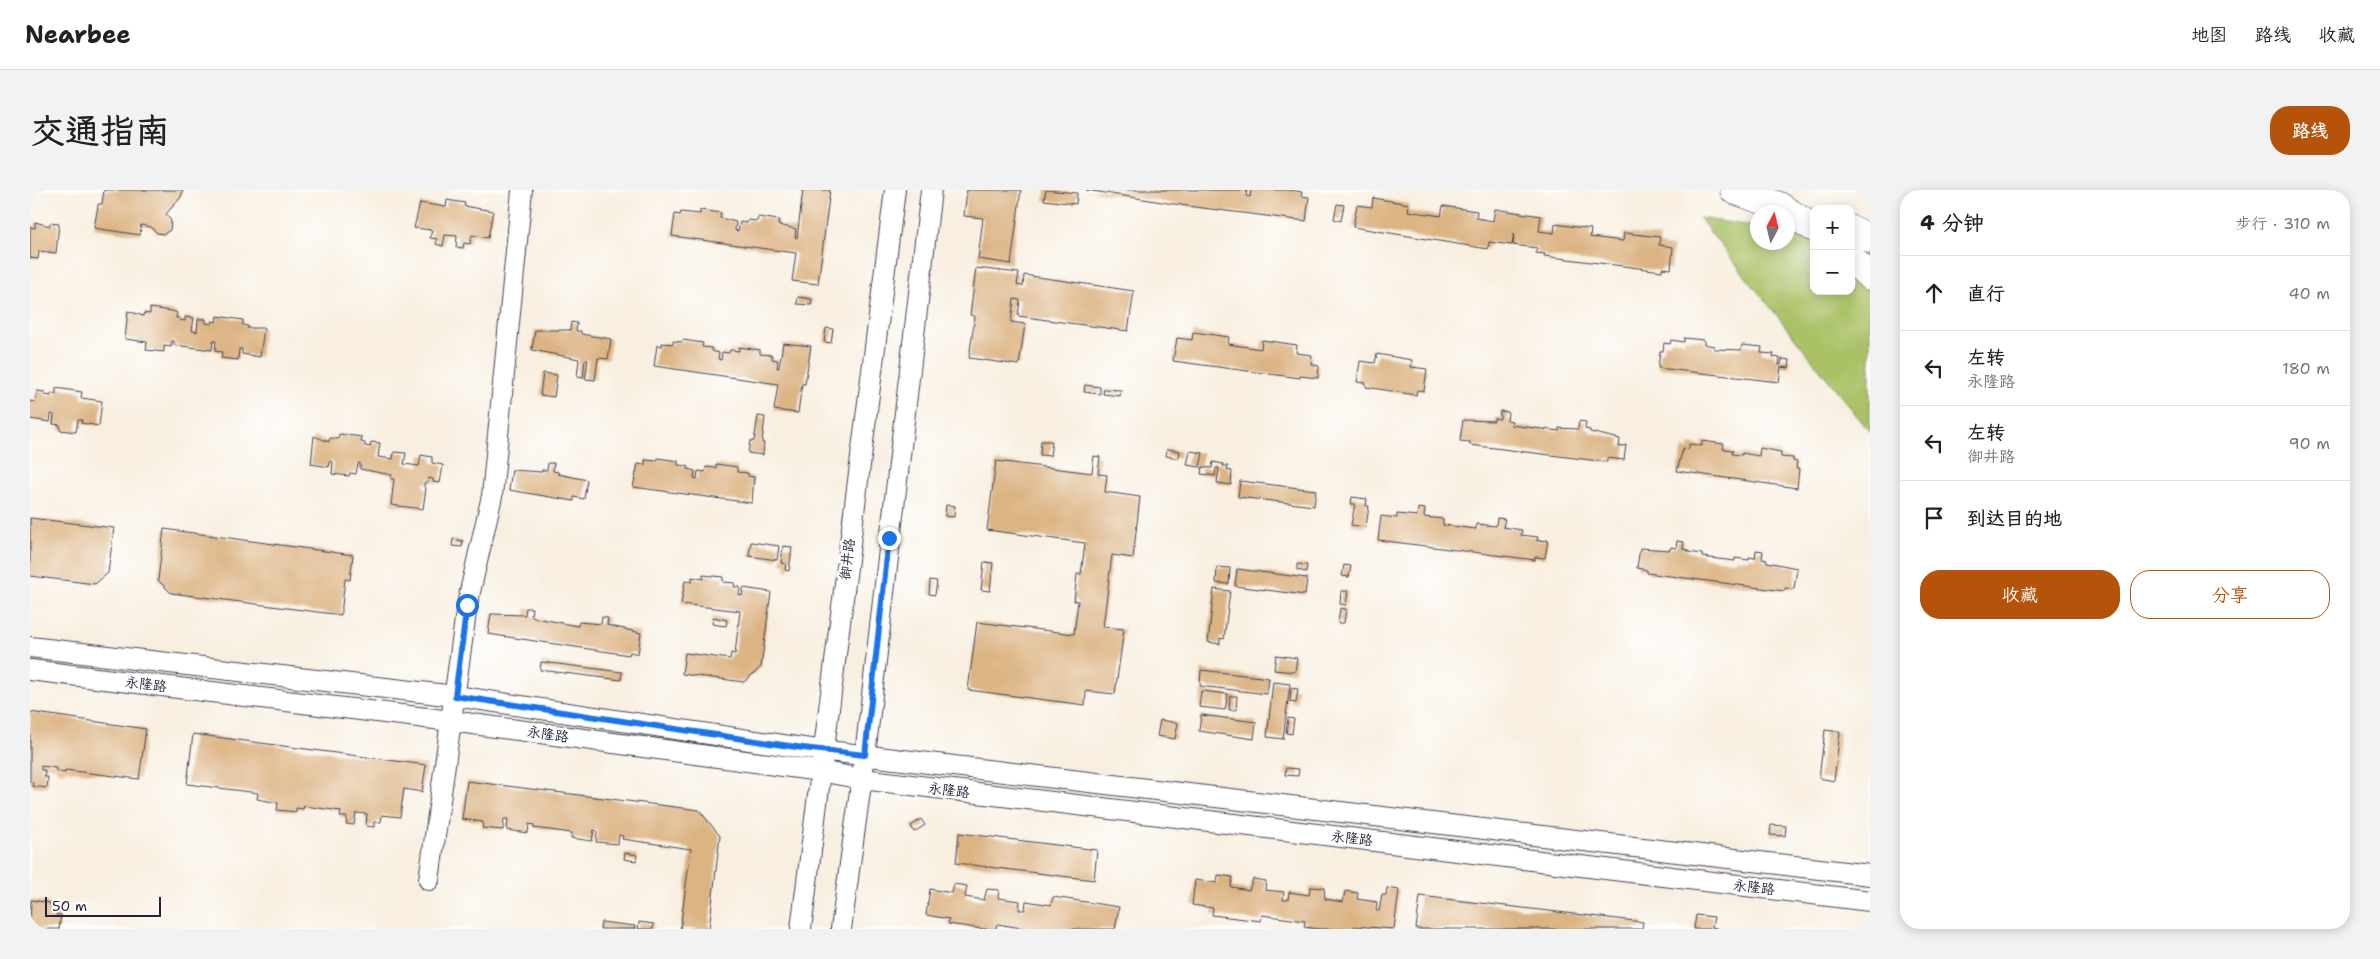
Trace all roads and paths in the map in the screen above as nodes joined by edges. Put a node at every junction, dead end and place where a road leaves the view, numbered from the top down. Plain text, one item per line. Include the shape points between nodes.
1 (522, 190) edge
2 (895, 190) edge
3 (931, 190) edge
4 (1736, 190) edge
5 (1810, 209) edge
6 (1810, 225) edge
7 (1855, 231) edge
8 (1870, 239) edge
9 (1855, 263) edge
10 (1870, 276) edge
11 (30, 647) edge
12 (30, 670) edge
13 (455, 696) junction
14 (451, 721) junction
15 (822, 750) junction
16 (865, 755) junction
17 (820, 771) junction
18 (862, 779) junction
19 (1870, 875) edge
20 (429, 880) dead end
21 (1870, 901) edge
22 (801, 929) edge
23 (841, 929) edge

1 - 13 street via 492,496 467,605
2 - 15 street, 御井路
3 - 16 street
4 - 5 highway
4 - 6 highway via 1779,206
7 - 8 highway
9 - 10 highway
11 - 13 street, 永隆路
12 - 14 street, 永隆路
13 - 14 street
13 - 15 street, 永隆路
14 - 17 street, 永隆路
14 - 20 street
15 - 16 street, 永隆路
15 - 17 street, 御井路
16 - 18 street
16 - 19 street, 永隆路
17 - 18 street, 永隆路
17 - 22 street, 御井路
18 - 21 street, 永隆路
18 - 23 street

